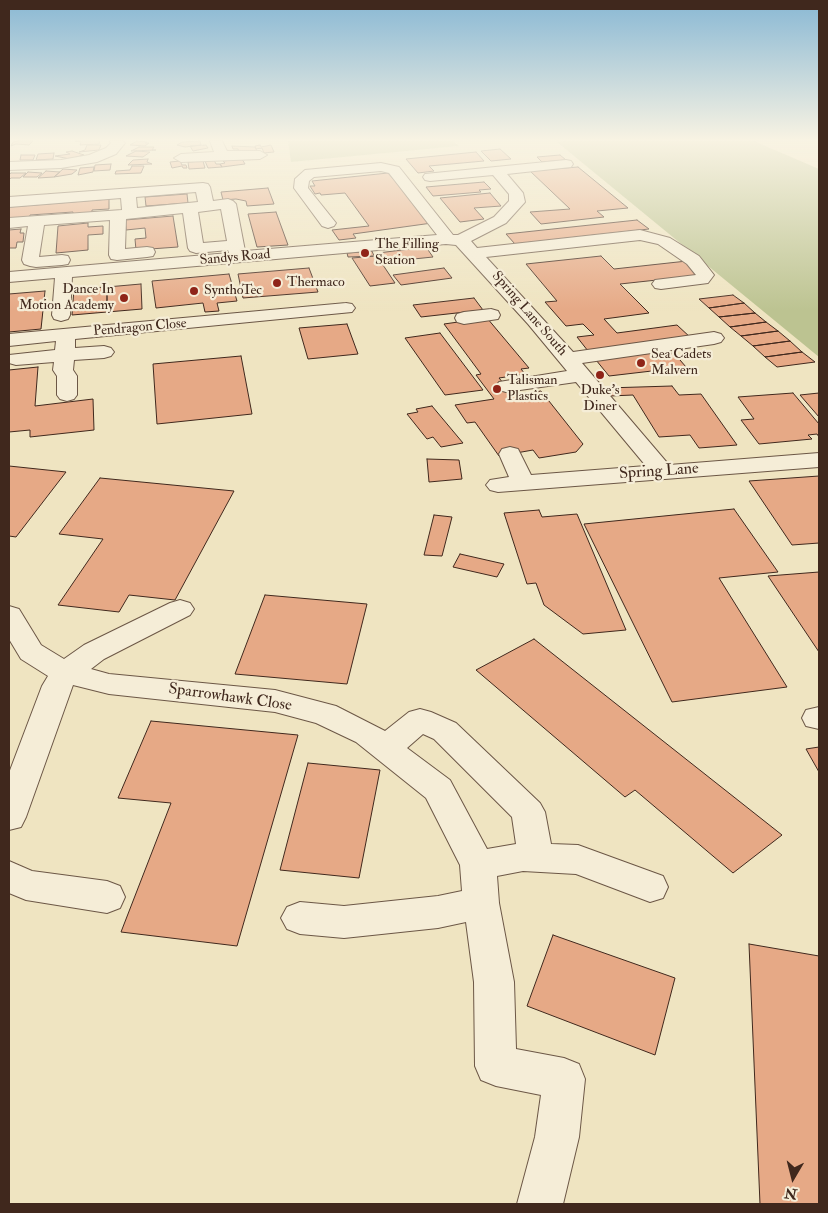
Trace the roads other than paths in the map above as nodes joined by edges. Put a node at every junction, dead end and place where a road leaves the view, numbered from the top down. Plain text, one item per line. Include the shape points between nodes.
1 (67, 198) edge
2 (127, 198) edge
3 (204, 198) edge
4 (309, 198) edge
5 (416, 198) edge
6 (517, 198) edge
7 (9, 202) edge
8 (206, 206) junction
9 (190, 209) junction
10 (124, 214) junction
11 (37, 221) junction
12 (9, 223) edge
13 (328, 224) dead end
14 (469, 246) junction
15 (196, 248) junction
16 (236, 251) junction
17 (117, 261) junction
18 (64, 272) junction
19 (9, 277) edge
20 (661, 284) dead end
21 (527, 289) dead end
22 (346, 308) dead end
23 (61, 315) dead end
24 (491, 315) dead end
25 (272, 316) junction
26 (464, 318) dead end
27 (278, 336) dead end
28 (714, 338) dead end
29 (9, 340) edge
30 (65, 345) junction
31 (104, 352) dead end
32 (9, 359) edge
33 (568, 359) junction
34 (582, 375) junction
35 (506, 386) dead end
36 (67, 395) dead end
37 (510, 454) dead end
38 (819, 460) edge
39 (663, 472) junction
40 (523, 483) junction
41 (498, 485) dead end
42 (180, 609) dead end
43 (9, 615) edge
44 (20, 655) edge
45 (65, 673) junction
46 (386, 747) junction
47 (9, 817) edge
48 (536, 858) junction
49 (478, 865) junction
50 (9, 876) edge
51 (650, 888) dead end
52 (107, 897) dead end
53 (481, 903) junction
54 (300, 918) dead end
55 (540, 1204) edge

1 - 7 street
2 - 10 street
3 - 8 street
4 - 13 street
5 - 14 street via 445,233
6 - 14 street via 517,202 500,220
8 - 9 street
8 - 16 street via 228,204
9 - 10 street
9 - 15 street
10 - 11 street
10 - 17 street
11 - 12 street
11 - 17 street via 30,260
14 - 16 street, Sandys Road
14 - 20 street, Sandys Road via 640,235 664,241 693,260 705,275 702,279
14 - 21 street
14 - 33 street, Spring Lane South
15 - 16 street
15 - 17 street
16 - 17 street, Sandys Road
17 - 18 street, Sandys Road
18 - 19 street, Sandys Road
18 - 23 street
22 - 25 street, Pendragon Close
24 - 26 street
25 - 27 street
25 - 30 street, Pendragon Close
28 - 33 street
29 - 30 street, Pendragon Close
30 - 31 street
30 - 32 street
30 - 36 street via 63,370 67,376
33 - 34 street, Spring Lane South
34 - 35 street
34 - 39 street, Spring Lane South
37 - 40 street
38 - 39 street, Spring Lane
39 - 40 street, Spring Lane
40 - 41 street, Spring Lane
42 - 45 street via 94,652
43 - 44 street, Sparrowhawk Close
44 - 45 street, Sparrowhawk Close
45 - 46 street, Sparrowhawk Close via 109,684 275,701 325,714 368,734
45 - 47 street via 57,686
46 - 48 street via 420,720 445,730 528,812
46 - 49 street, Sparrowhawk Close via 438,789
48 - 49 street via 523,857
48 - 51 street via 578,860
49 - 53 street, Sparrowhawk Close
50 - 52 street via 26,885
53 - 54 street via 438,912 344,922
53 - 55 street, Sparrowhawk Close via 494,982 496,1066 564,1079 558,1137

